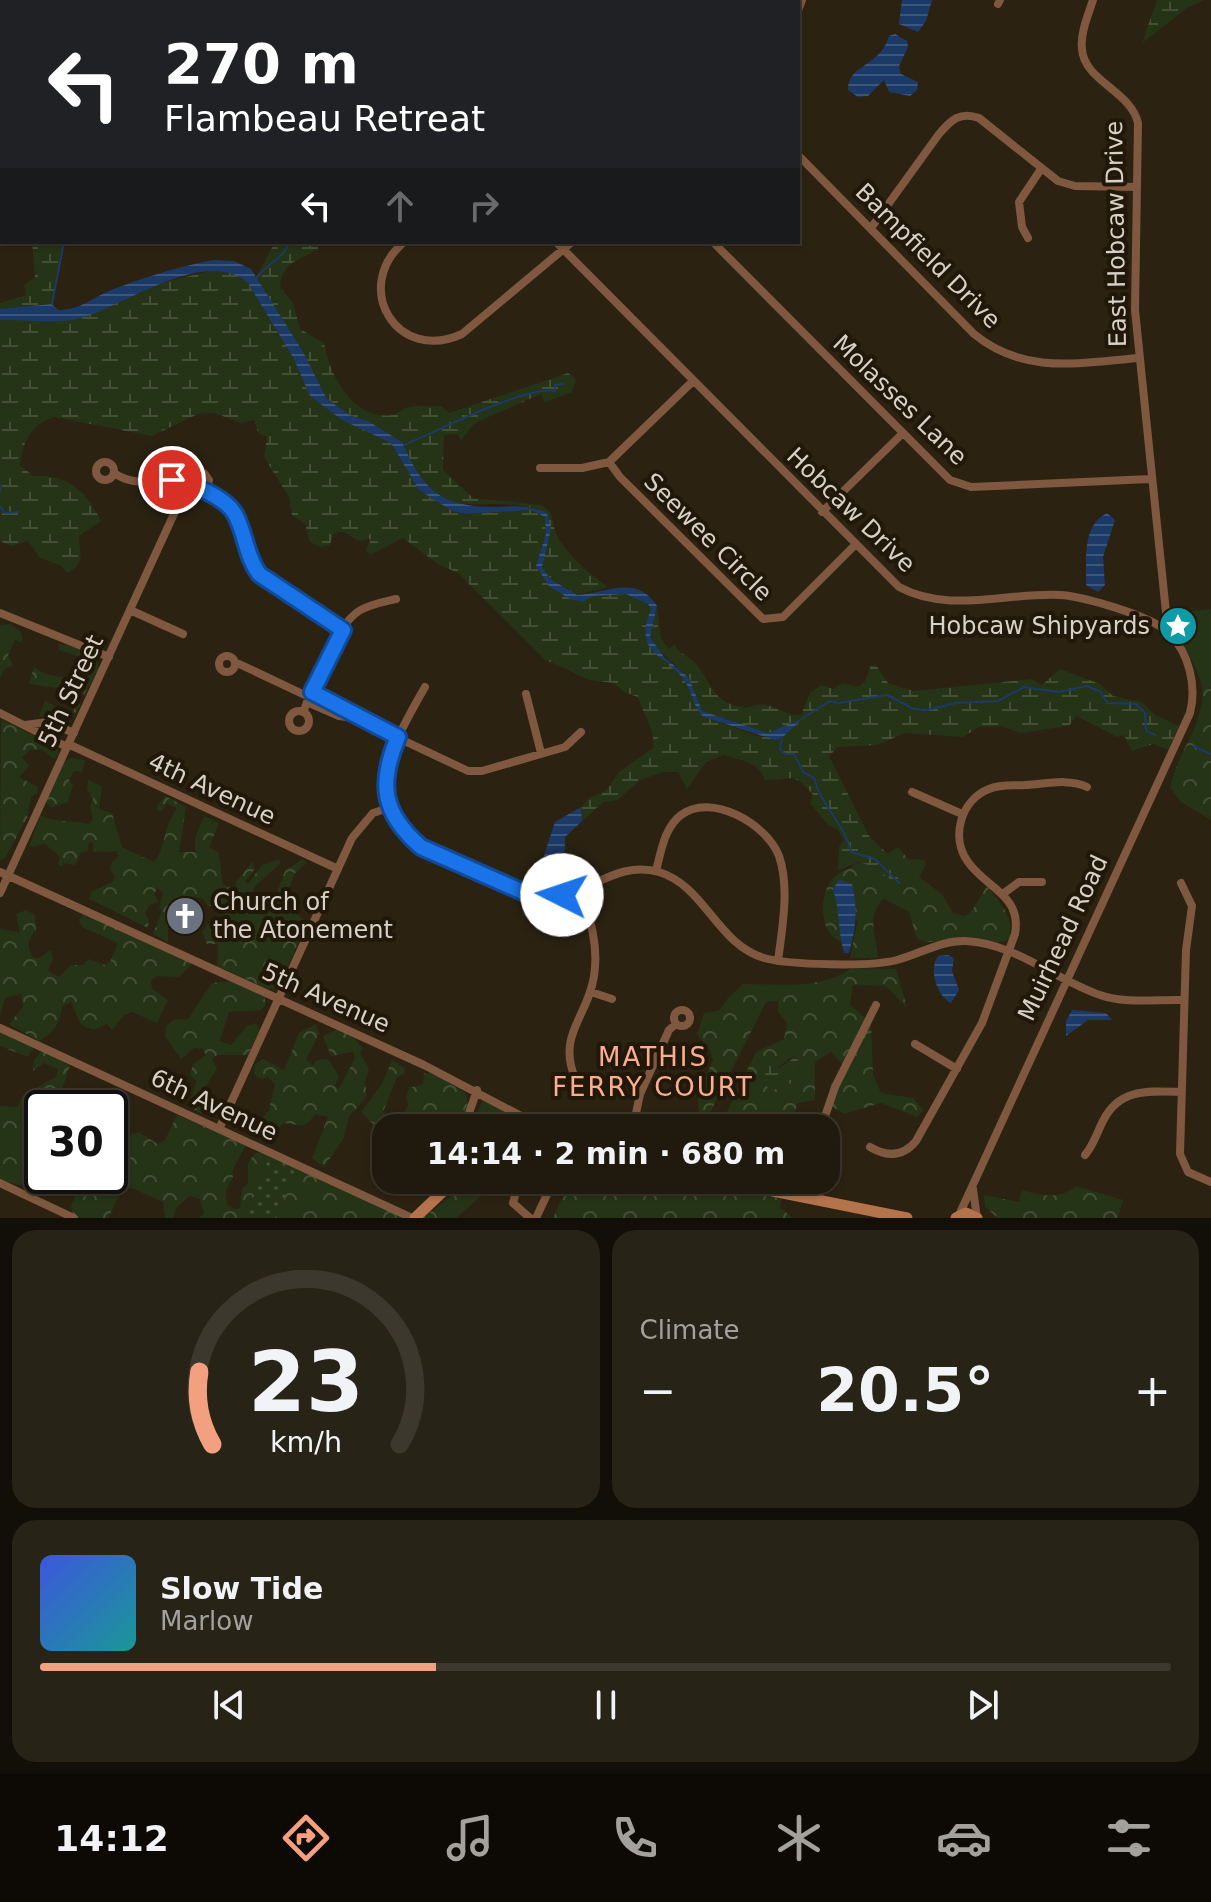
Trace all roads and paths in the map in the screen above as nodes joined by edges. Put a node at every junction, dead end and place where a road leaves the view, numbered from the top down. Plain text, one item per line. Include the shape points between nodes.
1 (1093, 0) edge
2 (800, 157) edge
3 (1041, 169) junction
4 (1137, 187) junction
5 (871, 228) junction
6 (1028, 238) dead end
7 (402, 244) edge
8 (558, 244) edge
9 (570, 244) edge
10 (715, 244) edge
11 (564, 250) junction
12 (1139, 358) junction
13 (692, 382) junction
14 (903, 433) junction
15 (609, 462) junction
16 (540, 468) dead end
17 (114, 473) dead end
18 (1150, 479) junction
19 (189, 485) junction
20 (206, 493) junction
21 (178, 505) dead end
22 (822, 512) junction
23 (855, 545) junction
24 (396, 599) dead end
25 (130, 610) junction
26 (0, 613) edge
27 (343, 630) junction
28 (1168, 632) junction
29 (183, 634) dead end
30 (109, 657) junction
31 (235, 662) dead end
32 (425, 687) dead end
33 (526, 694) dead end
34 (309, 697) junction
35 (303, 712) dead end
36 (0, 713) edge
37 (25, 725) junction
38 (581, 732) dead end
39 (74, 733) junction
40 (398, 737) junction
41 (68, 746) junction
42 (541, 753) junction
43 (1087, 787) dead end
44 (912, 792) dead end
45 (389, 808) junction
46 (962, 814) junction
47 (338, 869) junction
48 (656, 871) junction
49 (4, 873) edge
50 (1042, 882) dead end
51 (1181, 883) dead end
52 (579, 889) junction
53 (0, 893) edge
54 (1004, 893) junction
55 (1010, 952) junction
56 (778, 961) junction
57 (1065, 980) junction
58 (591, 992) junction
59 (279, 998) junction
60 (612, 999) dead end
61 (1184, 1000) junction
62 (876, 1005) dead end
63 (676, 1024) dead end
64 (0, 1028) edge
65 (915, 1044) dead end
66 (957, 1069) junction
67 (575, 1078) dead end
68 (477, 1090) junction
69 (1181, 1092) junction
70 (469, 1114) edge
71 (519, 1114) edge
72 (636, 1114) edge
73 (826, 1114) edge
74 (219, 1129) junction
75 (870, 1147) dead end
76 (1085, 1155) dead end
77 (1211, 1182) edge
78 (0, 1183) edge
79 (973, 1188) junction
80 (438, 1194) edge
81 (787, 1194) edge
82 (797, 1196) joint
83 (954, 1217) edge
84 (74, 1218) edge
85 (414, 1218) edge
86 (530, 1218) edge
87 (536, 1218) edge
88 (907, 1218) edge
89 (977, 1218) edge

1 - 4 street, East Hobcaw Drive via 1082,54 1137,115
2 - 5 street, Bampfield Drive
3 - 4 street via 1075,186
3 - 5 street via 979,118 957,116
3 - 6 street via 1019,202
4 - 12 street, East Hobcaw Drive
5 - 12 street, Bampfield Drive via 974,334 1002,354 1042,365
7 - 11 street via 382,274 383,306 393,324 425,342 445,342 462,334
8 - 11 street, Hobcaw Drive
9 - 11 street
10 - 14 street, Molasses Lane
11 - 13 street, Hobcaw Drive
12 - 18 street, East Hobcaw Drive
13 - 15 street
13 - 22 street, Hobcaw Drive
14 - 18 street, Molasses Lane via 950,480 971,487
14 - 22 street
15 - 16 street
15 - 23 street, Seewee Circle via 763,619 783,617
17 - 19 street via 135,482 172,480
18 - 28 street, East Hobcaw Drive
19 - 20 street
19 - 20 street via 195,475 204,473 209,480
20 - 27 street via 234,512 259,574
21 - 25 street, 5th Street
22 - 23 street, Hobcaw Drive
23 - 28 street, Hobcaw Drive via 886,577 918,597 1076,597
24 - 27 street via 358,612
25 - 29 street
25 - 30 street, 5th Street
26 - 30 street
27 - 34 street
28 - 57 street, Muirhead Road via 1190,669 1192,706
30 - 39 street, 5th Street
31 - 34 street
32 - 40 street
33 - 42 street
34 - 35 street
34 - 40 street via 344,706 356,718
36 - 37 street, 4th Avenue
37 - 39 street, 4th Avenue via 48,722
37 - 41 street, 4th Avenue
38 - 42 street via 572,744
39 - 41 street, 5th Street
40 - 42 street via 476,772
40 - 45 street via 387,769
41 - 47 street, 4th Avenue
41 - 49 street, 5th Street
43 - 46 street via 1071,782 999,786 981,793
44 - 46 street
45 - 47 street via 363,822
45 - 52 street via 421,847 532,896 557,897
46 - 54 street via 960,838 967,860
47 - 59 street
48 - 52 street via 630,868
48 - 56 street via 683,885 740,946
48 - 56 street via 667,834 688,811 719,808 760,832 776,849 782,868
49 - 53 street, 5th Street
49 - 59 street, 5th Avenue
50 - 54 street via 1019,882
51 - 61 street via 1192,906
52 - 58 street via 594,936
54 - 55 street via 1017,924
55 - 56 street via 967,941 895,961
55 - 57 street
55 - 66 street
57 - 61 street via 1105,997
57 - 79 street, Muirhead Road
58 - 60 street
58 - 67 street via 568,1044
59 - 68 street, 5th Avenue
59 - 74 street
61 - 69 street
62 - 73 street
63 - 72 street via 640,1094
64 - 74 street, 6th Avenue
65 - 66 street
66 - 75 street via 909,1150 887,1154
68 - 70 street
68 - 71 street, 5th Avenue
69 - 76 street via 1140,1091 1122,1099 1107,1113
69 - 77 street via 1181,1159 1191,1174
74 - 85 street, 6th Avenue
78 - 84 street
79 - 83 street, Muirhead Road
79 - 89 street, Muirhead Road
80 - 85 main road
81 - 82 main road
82 - 88 main road
83 - 89 main road via 966,1213
86 - 87 street via 513,1203 516,1192 551,1186

